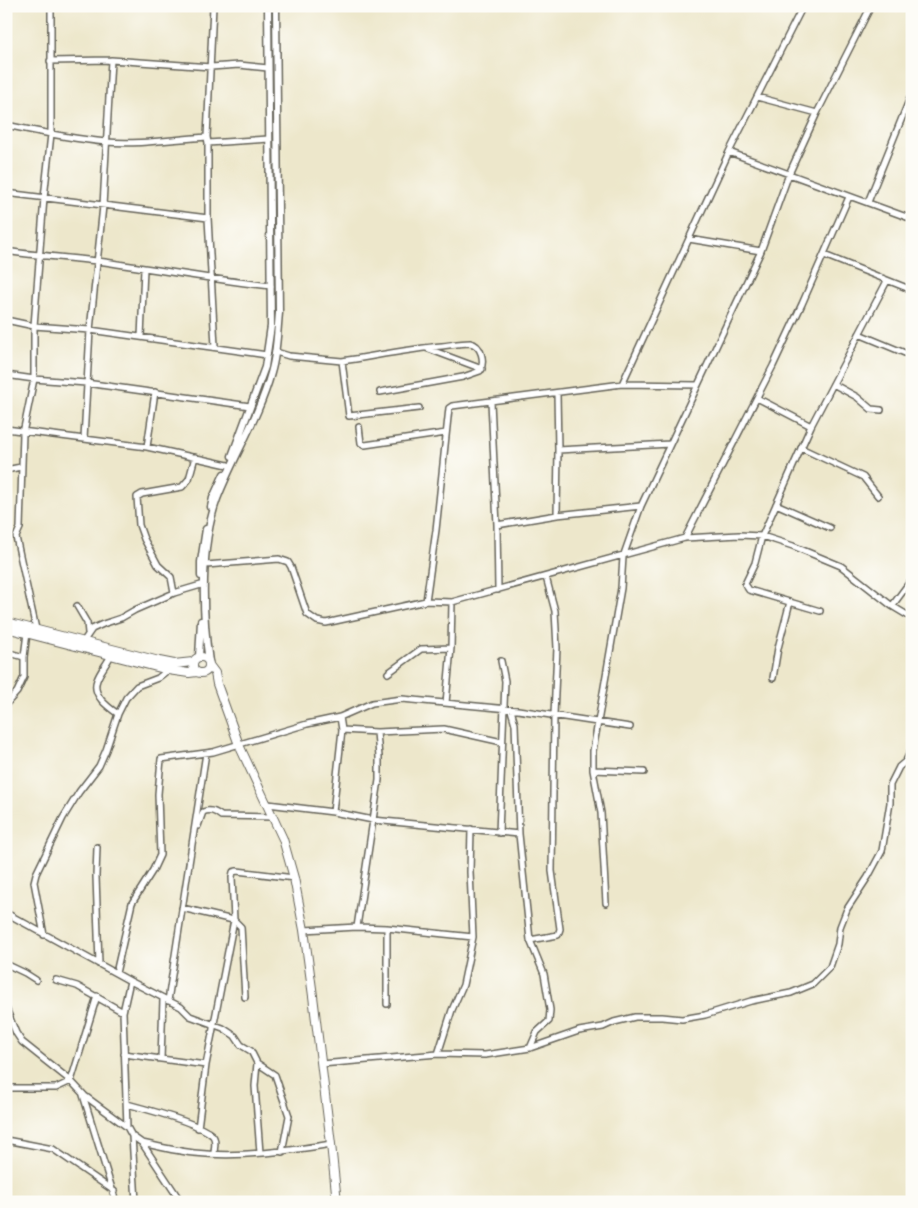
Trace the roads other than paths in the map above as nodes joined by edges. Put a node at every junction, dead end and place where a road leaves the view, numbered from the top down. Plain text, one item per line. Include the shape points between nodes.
1 (50, 6) edge
2 (213, 6) edge
3 (268, 6) edge
4 (276, 6) edge
5 (803, 6) edge
6 (871, 6) edge
7 (111, 60) junction
8 (50, 61) junction
9 (210, 67) junction
10 (268, 68) junction
11 (912, 93) edge
12 (757, 97) junction
13 (818, 113) junction
14 (6, 125) edge
15 (51, 134) junction
16 (269, 138) junction
17 (207, 140) junction
18 (106, 142) junction
19 (729, 152) junction
20 (790, 174) junction
21 (6, 193) edge
22 (849, 197) junction
23 (44, 198) junction
24 (868, 202) junction
25 (103, 206) junction
26 (208, 218) junction
27 (912, 219) edge
28 (689, 239) junction
29 (6, 251) edge
30 (760, 251) junction
31 (824, 255) junction
32 (40, 256) junction
33 (97, 261) junction
34 (144, 269) junction
35 (212, 279) junction
36 (887, 281) junction
37 (271, 286) junction
38 (912, 290) edge
39 (6, 320) edge
40 (34, 326) junction
41 (90, 330) junction
42 (859, 334) junction
43 (141, 337) junction
44 (215, 346) junction
45 (424, 348) junction
46 (276, 352) junction
47 (267, 354) junction
48 (912, 356) edge
49 (342, 361) junction
50 (482, 369) junction
51 (6, 375) edge
52 (34, 379) junction
53 (86, 383) junction
54 (622, 384) junction
55 (833, 384) junction
56 (698, 385) junction
57 (155, 392) junction
58 (380, 392) dead end
59 (557, 393) junction
60 (757, 398) junction
61 (490, 402) junction
62 (250, 406) junction
63 (419, 408) dead end
64 (881, 410) dead end
65 (811, 426) junction
66 (358, 427) dead end
67 (6, 429) edge
68 (23, 433) junction
69 (446, 433) junction
70 (84, 439) junction
71 (670, 444) junction
72 (147, 447) junction
73 (801, 448) junction
74 (558, 450) junction
75 (196, 457) junction
76 (228, 465) junction
77 (22, 467) junction
78 (6, 470) edge
79 (878, 496) dead end
80 (776, 504) junction
81 (641, 506) junction
82 (556, 515) junction
83 (497, 525) junction
84 (830, 528) dead end
85 (762, 536) junction
86 (685, 538) junction
87 (623, 557) junction
88 (206, 565) junction
89 (546, 577) junction
90 (912, 579) edge
91 (201, 585) junction
92 (498, 590) junction
93 (174, 592) junction
94 (426, 601) junction
95 (452, 602) junction
96 (790, 602) junction
97 (77, 606) dead end
98 (892, 606) junction
99 (820, 611) dead end
100 (912, 618) edge
101 (6, 622) edge
102 (6, 628) edge
103 (36, 629) junction
104 (27, 633) junction
105 (88, 633) junction
106 (83, 642) junction
107 (451, 648) junction
108 (6, 652) edge
109 (111, 655) junction
110 (24, 657) junction
111 (196, 659) junction
112 (501, 661) dead end
113 (209, 663) junction
114 (168, 670) junction
115 (201, 672) junction
116 (388, 673) dead end
117 (773, 678) dead end
118 (217, 684) junction
119 (446, 703) junction
120 (6, 704) edge
121 (503, 709) junction
122 (511, 710) junction
123 (118, 714) junction
124 (554, 715) junction
125 (340, 717) junction
126 (599, 722) junction
127 (630, 727) dead end
128 (342, 730) junction
129 (377, 732) junction
130 (502, 742) junction
131 (239, 745) junction
132 (912, 748) edge
133 (206, 753) junction
134 (593, 770) junction
135 (644, 772) dead end
136 (268, 804) junction
137 (333, 812) junction
138 (274, 817) junction
139 (372, 820) junction
140 (471, 829) junction
141 (500, 833) junction
142 (519, 834) junction
143 (194, 837) junction
144 (97, 847) dead end
145 (294, 878) junction
146 (606, 903) dead end
147 (182, 908) junction
148 (6, 913) edge
149 (234, 920) junction
150 (357, 928) junction
151 (387, 928) junction
152 (304, 930) junction
153 (44, 935) junction
154 (473, 937) junction
155 (530, 940) junction
156 (6, 964) edge
157 (99, 964) junction
158 (116, 973) junction
159 (36, 980) dead end
160 (56, 980) dead end
161 (130, 982) junction
162 (97, 996) junction
163 (245, 997) dead end
164 (165, 1000) junction
165 (388, 1004) dead end
166 (6, 1008) edge
167 (123, 1012) junction
168 (213, 1025) junction
169 (530, 1048) junction
170 (124, 1054) junction
171 (438, 1054) junction
172 (161, 1059) junction
173 (257, 1063) junction
174 (321, 1064) junction
175 (206, 1065) junction
176 (71, 1081) junction
177 (6, 1088) edge
178 (81, 1091) junction
179 (127, 1104) junction
180 (127, 1127) junction
181 (198, 1128) junction
182 (132, 1136) junction
183 (6, 1140) edge
184 (142, 1143) junction
185 (332, 1144) junction
186 (282, 1152) junction
187 (260, 1153) junction
188 (214, 1154) junction
189 (114, 1191) junction
190 (116, 1202) edge
191 (136, 1202) edge
192 (181, 1202) edge
193 (337, 1202) edge

1 - 8 street
2 - 9 street
3 - 10 street
4 - 46 street
5 - 12 street
6 - 13 street
7 - 8 street
7 - 9 street
7 - 18 street
8 - 15 street
9 - 10 street via 239,64
9 - 17 street
10 - 16 street
11 - 24 street
12 - 13 street
12 - 19 street
13 - 20 street
14 - 15 street
15 - 18 street
15 - 23 street
16 - 17 street
16 - 37 street
17 - 18 street
17 - 26 street
18 - 25 street
19 - 20 street
19 - 28 street
20 - 22 street
20 - 30 street
21 - 23 street
22 - 24 street
22 - 31 street
23 - 25 street
23 - 32 street
24 - 27 street
25 - 26 street
25 - 33 street
26 - 35 street
28 - 30 street
28 - 54 street
29 - 32 street
30 - 56 street
31 - 36 street
31 - 60 street
32 - 33 street
32 - 40 street
33 - 34 street
33 - 41 street
34 - 35 street
34 - 43 street
35 - 37 street
35 - 44 street
36 - 38 street
36 - 42 street
37 - 47 street
39 - 40 street
40 - 41 street
40 - 52 street
41 - 43 street
41 - 53 street
42 - 48 street
42 - 55 street
43 - 44 street
44 - 47 street
45 - 49 street
45 - 50 street
45 - 50 street via 477,346 480,348
46 - 49 street
46 - 88 street via 263,396 217,501 209,532
47 - 62 street
49 - 63 street via 348,415
50 - 58 street via 463,377
51 - 52 street
52 - 53 street
52 - 68 street
53 - 57 street
53 - 70 street
54 - 56 street
54 - 59 street
55 - 64 street via 871,409
55 - 65 street
56 - 71 street
57 - 62 street
57 - 72 street
59 - 61 street
59 - 74 street
60 - 65 street
60 - 86 street
61 - 69 street via 449,408
61 - 83 street
62 - 76 street
65 - 73 street
66 - 69 street via 361,443 365,445
67 - 68 street
68 - 70 street
68 - 77 street
69 - 94 street
70 - 72 street
71 - 74 street
71 - 81 street
72 - 75 street
73 - 79 street via 863,477
73 - 80 street
74 - 82 street
75 - 76 street
75 - 93 street via 189,479 182,487 137,497 139,525 144,540 158,565 171,577
76 - 91 street via 213,498 203,547
77 - 78 street
77 - 103 street via 20,528 16,537
80 - 84 street
80 - 85 street
81 - 82 street
81 - 87 street
82 - 83 street
83 - 92 street
85 - 86 street
85 - 96 street via 746,588
85 - 98 street via 841,566
86 - 87 street
87 - 89 street
87 - 126 street
88 - 94 street via 279,559 288,562 307,614 322,623
88 - 113 street via 205,622
89 - 92 street
89 - 124 street via 555,611
90 - 98 street
91 - 93 street
91 - 111 street
92 - 95 street
93 - 105 street
94 - 95 street
95 - 107 street
96 - 99 street
96 - 117 street
97 - 105 street
98 - 100 street
101 - 103 main road
102 - 104 main road
103 - 106 main road
104 - 109 main road
104 - 110 street
105 - 106 street
106 - 111 main road via 159,661 184,664
107 - 116 street via 421,649
107 - 119 street
108 - 110 street
109 - 114 main road
109 - 123 street via 96,680 95,688 106,706
110 - 120 street via 24,678
111 - 113 main road via 205,657
111 - 115 main road via 193,666
112 - 121 street via 505,681
113 - 115 main road via 208,669
113 - 118 main road
114 - 115 main road
114 - 123 street via 158,678 137,686
115 - 118 main road
118 - 131 main road
119 - 121 street
119 - 125 street via 402,699 372,703
121 - 122 street
121 - 130 street
122 - 124 street
122 - 142 street via 516,738
123 - 153 street via 98,766 63,818 34,878
124 - 126 street
124 - 155 street via 552,871 560,932
125 - 128 street
125 - 131 street
126 - 127 street
126 - 134 street
128 - 129 street
128 - 137 street
129 - 130 street via 444,729
129 - 139 street via 379,780
130 - 141 street
131 - 133 street
131 - 136 main road
132 - 169 street via 890,785 882,851 847,910 830,967 813,984 791,993 705,1015 682,1019 635,1017
133 - 143 street
133 - 158 street via 161,759 158,794 160,855 132,903
134 - 135 street
134 - 146 street via 601,814
136 - 137 street
136 - 138 main road
137 - 139 street
138 - 143 street via 221,816 208,810 203,812
138 - 145 main road
139 - 140 street
139 - 150 street
140 - 141 street
140 - 154 street
141 - 142 street
142 - 155 street
143 - 147 street
144 - 157 street
145 - 149 street via 233,872
145 - 152 main road
147 - 149 street
147 - 164 street
148 - 153 street
149 - 163 street via 241,927
149 - 168 street
150 - 151 street
150 - 152 street
151 - 154 street
151 - 165 street
152 - 174 main road
153 - 157 street
154 - 171 street via 463,985
155 - 169 street via 544,974 550,1010 549,1021 537,1032
156 - 159 street
157 - 158 street
158 - 161 street
160 - 162 street
161 - 164 street
161 - 167 street
162 - 167 street
162 - 176 street
164 - 168 street via 181,1007 190,1016
164 - 172 street
166 - 176 street via 22,1042
167 - 170 street
168 - 173 street via 235,1036 251,1051
168 - 175 street
169 - 171 street via 486,1055
170 - 172 street
170 - 179 street
171 - 174 street
172 - 175 street
173 - 186 street via 275,1075 289,1116
173 - 187 street via 255,1086
174 - 185 main road
175 - 181 street
176 - 177 street via 56,1088
176 - 178 street
178 - 180 street
178 - 189 street
179 - 180 street
179 - 181 street
180 - 182 street
181 - 188 street via 214,1137
182 - 184 street
182 - 191 street
183 - 189 street via 53,1149
184 - 188 street
184 - 192 street
185 - 186 street
185 - 193 main road
186 - 187 street
187 - 188 street
189 - 190 street

